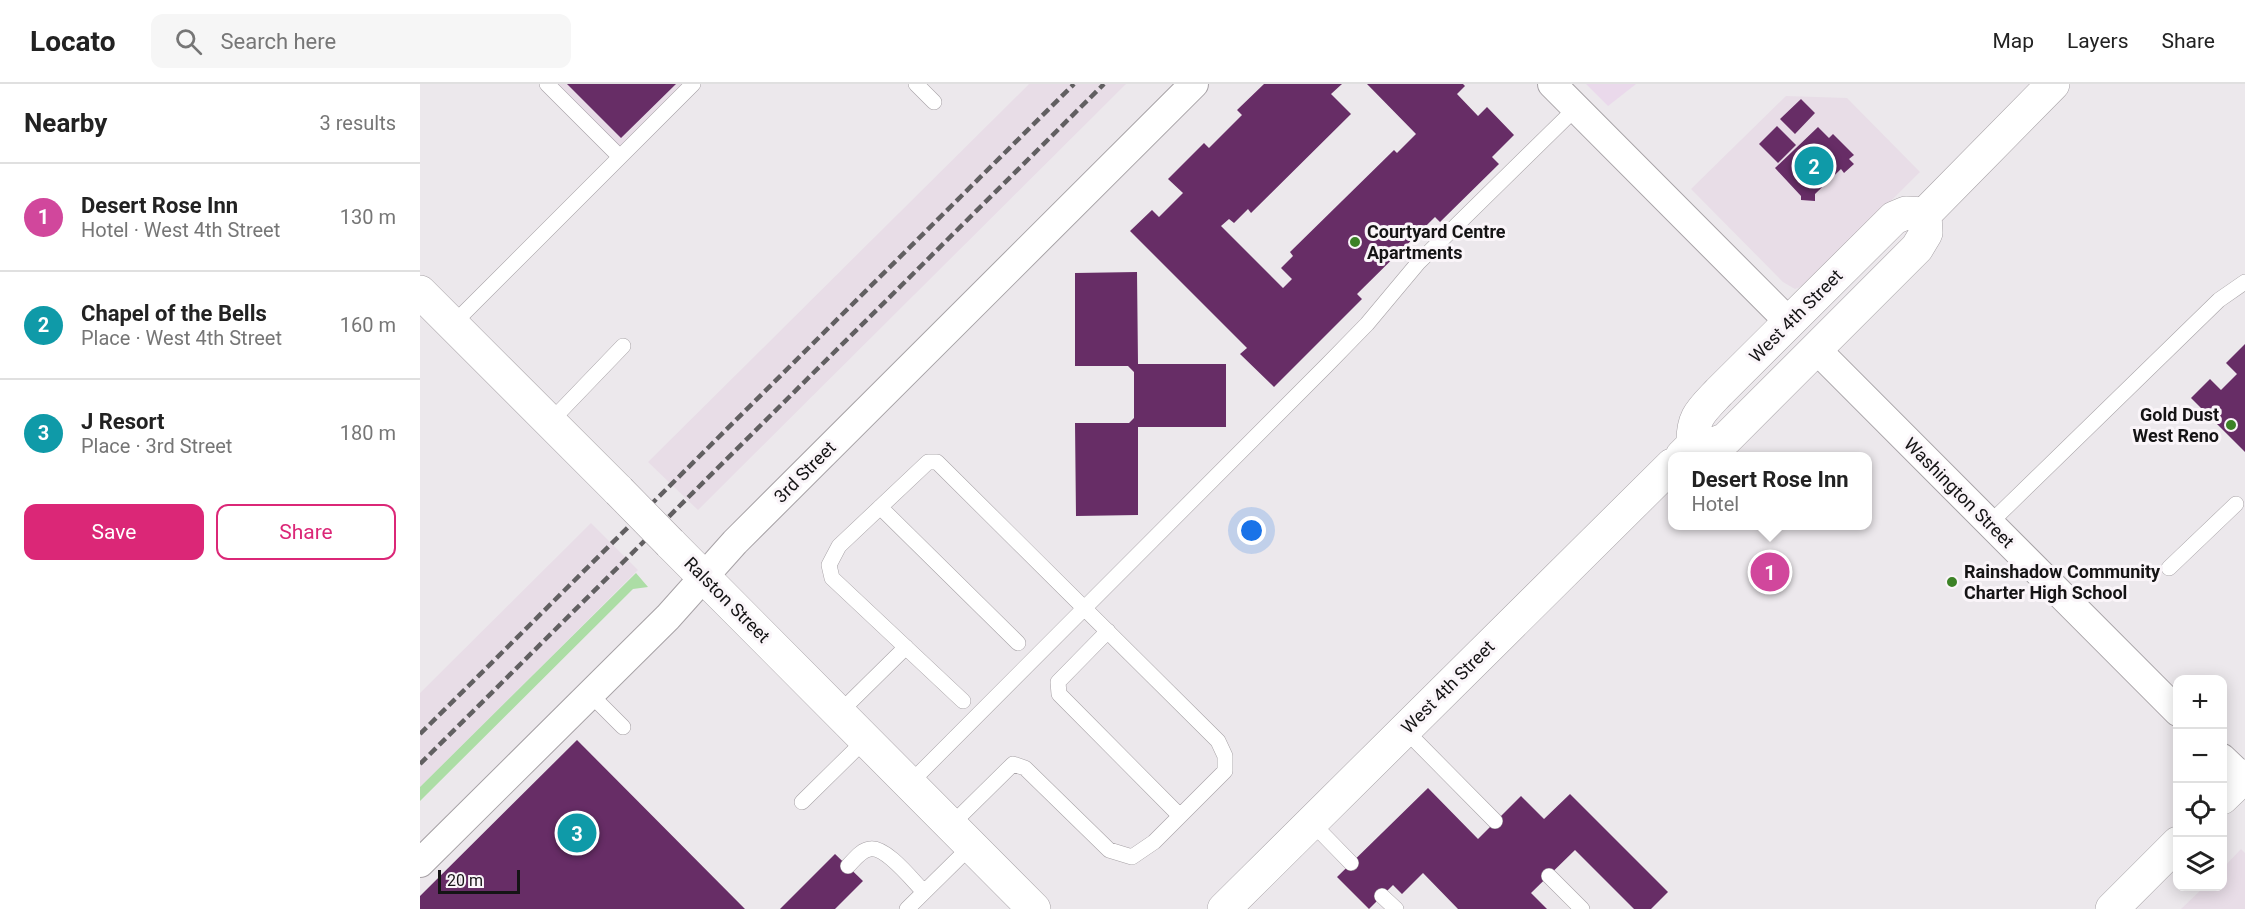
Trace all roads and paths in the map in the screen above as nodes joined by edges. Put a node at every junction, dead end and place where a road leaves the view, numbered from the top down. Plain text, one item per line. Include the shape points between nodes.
1 (547, 84) edge
2 (693, 84) edge
3 (916, 84) edge
4 (1194, 84) edge
5 (1552, 84) edge
6 (2053, 84) edge
7 (934, 102) dead end
8 (1576, 108) junction
9 (620, 157) junction
10 (1925, 214) junction
11 (2245, 282) edge
12 (420, 292) edge
13 (1790, 323) junction
14 (453, 324) junction
15 (623, 346) dead end
16 (1817, 350) junction
17 (550, 422) junction
18 (1683, 452) edge
19 (1693, 452) edge
20 (1668, 470) edge
21 (2236, 504) dead end
22 (880, 507) junction
23 (1989, 523) junction
24 (2169, 568) dead end
25 (703, 576) junction
26 (1084, 608) junction
27 (1108, 631) junction
28 (1018, 643) dead end
29 (906, 647) junction
30 (590, 694) junction
31 (963, 701) dead end
32 (2173, 707) edge
33 (839, 714) junction
34 (623, 727) dead end
35 (1405, 730) junction
36 (865, 740) junction
37 (909, 784) junction
38 (802, 802) dead end
39 (1180, 816) junction
40 (1495, 821) dead end
41 (1311, 822) junction
42 (960, 836) junction
43 (2173, 848) edge
44 (420, 863) edge
45 (1351, 863) dead end
46 (848, 866) dead end
47 (1549, 876) dead end
48 (924, 892) junction
49 (1382, 896) dead end
50 (907, 909) edge
51 (1034, 909) edge
52 (1224, 909) edge
53 (1396, 909) edge
54 (1582, 909) edge
55 (2112, 909) edge

1 - 9 lane
2 - 9 lane
3 - 7 lane
4 - 25 street, 3rd Street
5 - 8 street
6 - 10 main road
8 - 13 street
8 - 26 lane via 1418,263 1358,334
9 - 14 lane
10 - 13 main road, West 4th Street via 1906,213 1894,218
10 - 16 main road via 1926,232 1917,248
11 - 23 lane via 2219,300
12 - 14 main road, Ralston Street
13 - 18 main road, West 4th Street via 1698,414
14 - 17 main road, Ralston Street
15 - 17 lane
16 - 19 main road via 1726,439
16 - 23 street, Washington Street
17 - 25 main road, Ralston Street, bridge
20 - 35 main road, West 4th Street
21 - 24 lane
22 - 26 lane via 928,462 938,462
22 - 28 lane
22 - 29 lane via 839,546 829,565 832,578
23 - 32 street, Washington Street
25 - 30 street, 3rd Street
25 - 33 main road, Ralston Street
26 - 27 lane
26 - 37 lane
27 - 39 lane via 1218,741 1226,756 1225,771
27 - 39 lane via 1058,682 1059,694
29 - 31 lane
29 - 33 lane
30 - 34 lane
30 - 44 street, 3rd Street
33 - 36 main road, Ralston Street
35 - 40 lane
35 - 41 main road, West 4th Street
36 - 37 main road, Ralston Street
36 - 38 lane
37 - 42 main road, Ralston Street
39 - 42 lane via 1154,842 1132,856 1121,856 1109,850 1026,768 1013,764
41 - 45 lane
41 - 52 main road, West 4th Street
42 - 48 lane
42 - 51 main road, Ralston Street
43 - 55 main road
46 - 48 lane via 871,848 885,852
47 - 54 lane
48 - 50 lane
49 - 53 lane

